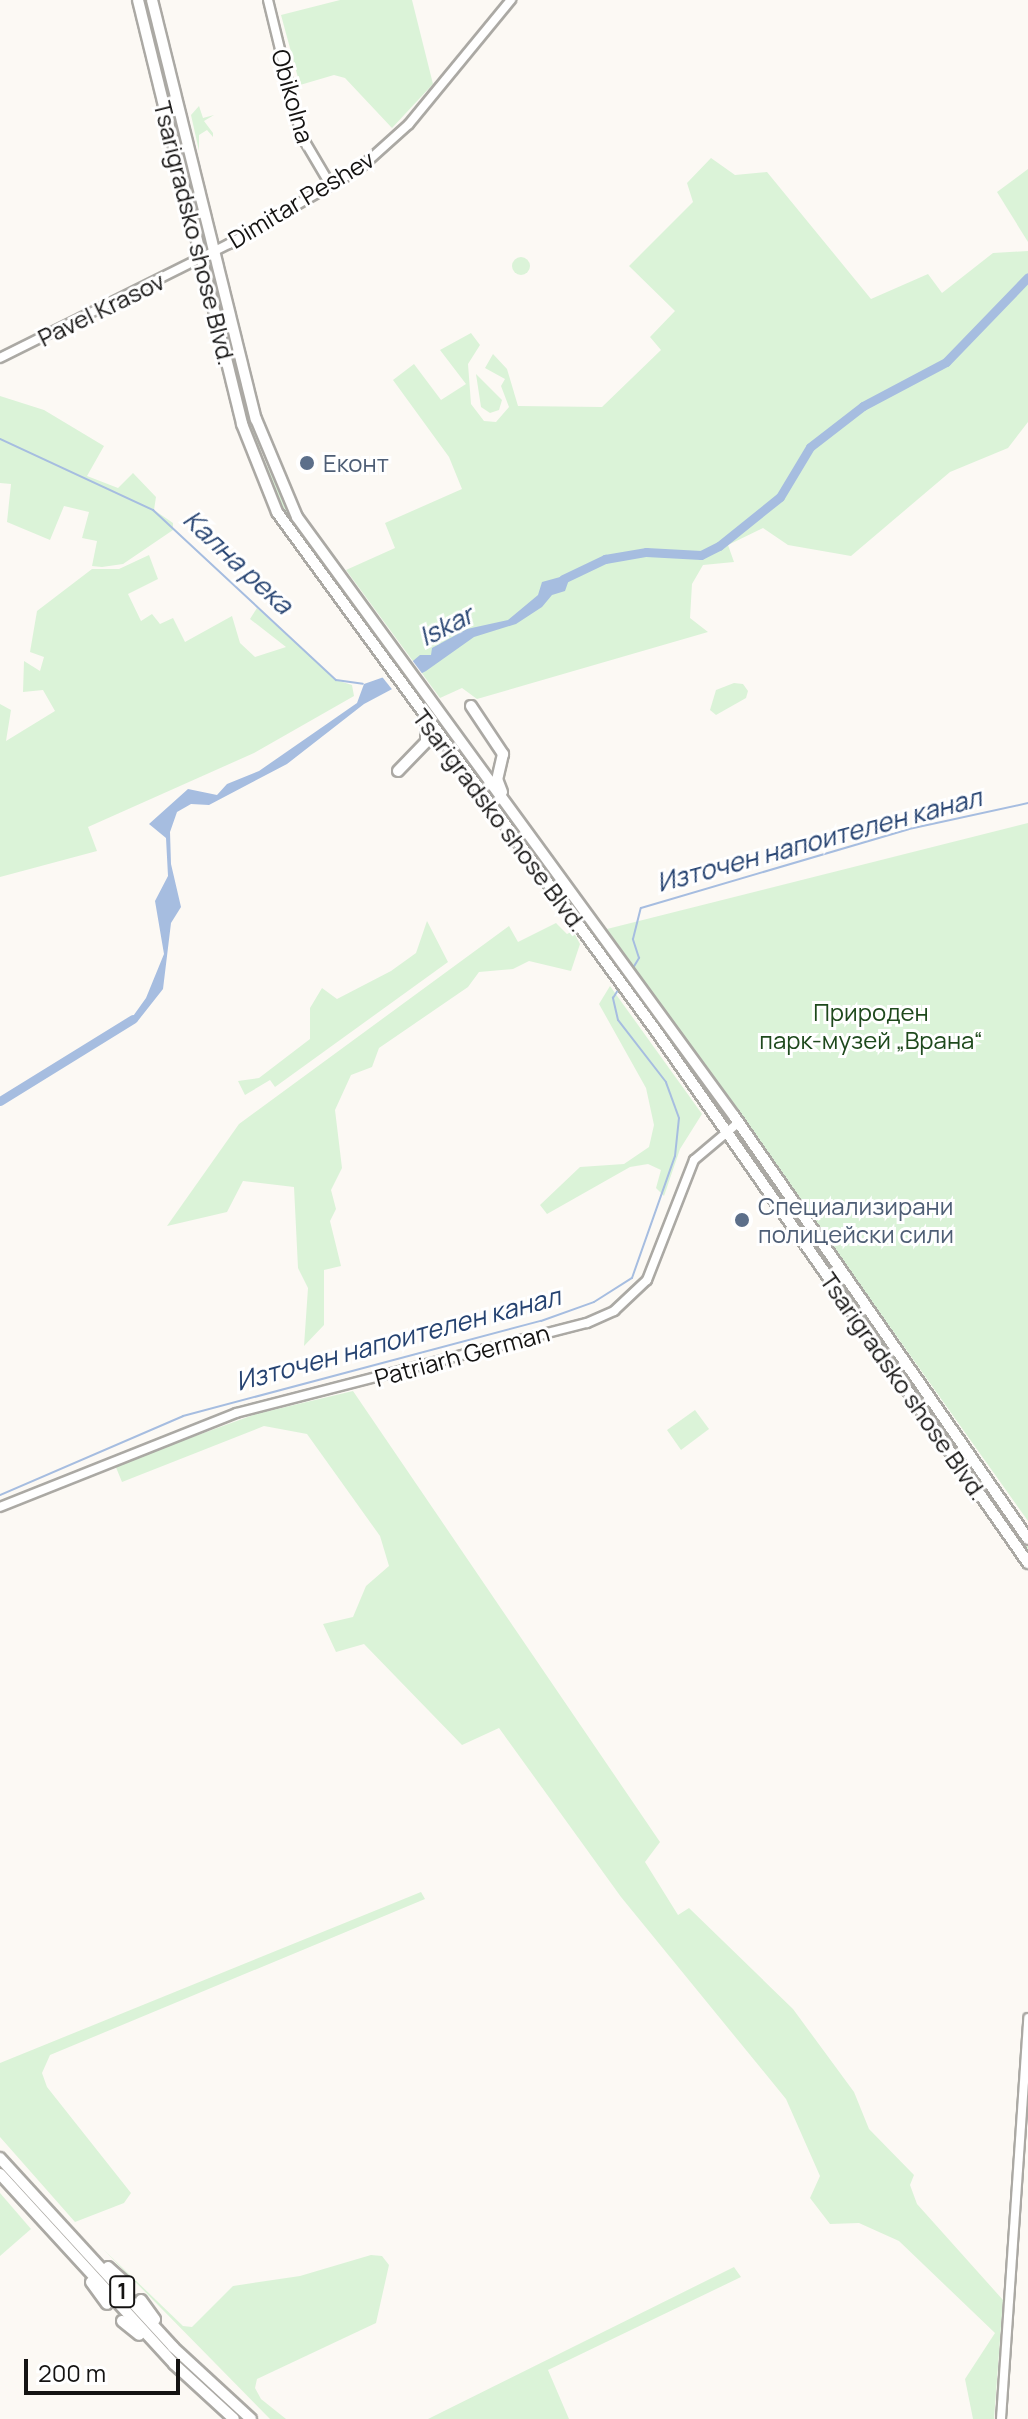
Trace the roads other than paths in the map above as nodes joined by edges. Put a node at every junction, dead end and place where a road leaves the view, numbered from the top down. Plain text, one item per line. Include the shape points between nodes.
1 (138, 0) edge
2 (152, 0) edge
3 (268, 0) edge
4 (511, 0) edge
5 (331, 186) junction
6 (214, 251) junction
7 (201, 258) junction
8 (0, 358) edge
9 (471, 706) dead end
10 (425, 720) junction
11 (465, 750) junction
12 (421, 751) junction
13 (451, 755) junction
14 (500, 770) junction
15 (398, 771) dead end
16 (516, 819) junction
17 (738, 1123) junction
18 (727, 1131) junction
19 (0, 1507) edge
20 (1028, 1539) edge
21 (1028, 1563) edge
22 (1028, 2018) edge
23 (0, 2158) edge
24 (0, 2174) edge
25 (67, 2231) junction
26 (54, 2232) junction
27 (127, 2284) dead end
28 (141, 2300) dead end
29 (107, 2304) dead end
30 (122, 2321) dead end
31 (182, 2364) junction
32 (234, 2419) edge
33 (251, 2419) edge
34 (1001, 2419) edge

1 - 7 highway, Tsarigradsko shose Blvd.
2 - 6 highway, Tsarigradsko shose Blvd.
3 - 5 street, Obikolna via 301,135
4 - 5 street, Dimitar Peshev via 399,135
5 - 6 street, Dimitar Peshev
6 - 7 street, Dimitar Peshev
6 - 11 highway, Tsarigradsko shose Blvd. via 271,465 309,537
7 - 8 street, Pavel Krasov
7 - 10 highway, Tsarigradsko shose Blvd. via 242,424 264,486 304,555
9 - 14 highway via 503,754
10 - 12 highway via 427,738
10 - 13 highway, Tsarigradsko shose Blvd.
11 - 14 highway via 490,771
11 - 16 highway, Tsarigradsko shose Blvd.
12 - 13 highway via 436,748
12 - 15 highway
13 - 18 highway, Tsarigradsko shose Blvd.
14 - 16 highway via 498,785
16 - 17 highway, Tsarigradsko shose Blvd.
17 - 18 street, Patriarh German
17 - 20 highway, Tsarigradsko shose Blvd.
18 - 19 street, Patriarh German via 694,1160 647,1280 614,1311 572,1327 236,1413
18 - 21 highway, Tsarigradsko shose Blvd.
22 - 34 street
23 - 25 highway, 1
24 - 26 highway, 1
25 - 27 highway
25 - 31 highway, 1
26 - 29 highway
26 - 31 highway, 1
28 - 31 highway
30 - 31 highway
31 - 32 highway, 1
31 - 33 highway, 1

